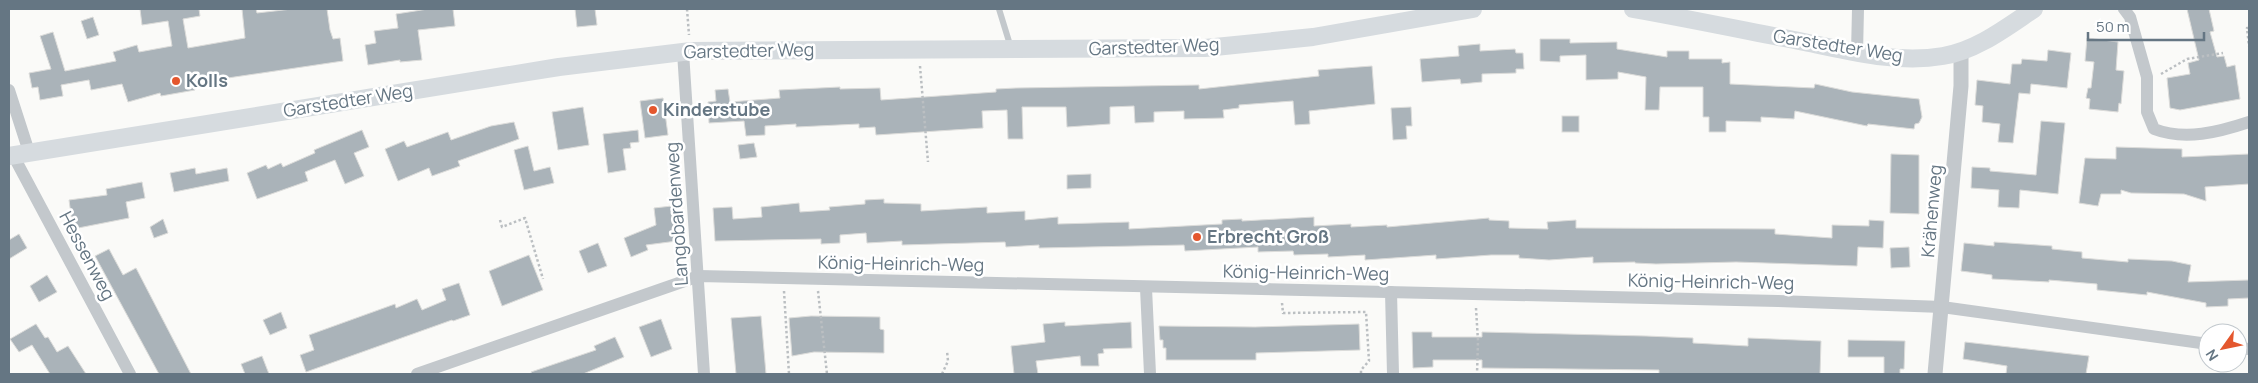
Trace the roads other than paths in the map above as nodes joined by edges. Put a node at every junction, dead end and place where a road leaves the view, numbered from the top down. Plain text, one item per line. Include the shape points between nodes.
1 (999, 9) edge
2 (1474, 9) edge
3 (1633, 9) edge
4 (1858, 9) edge
5 (2034, 9) edge
6 (2124, 9) edge
7 (1429, 12) edge
8 (1011, 50) junction
9 (1961, 51) junction
10 (687, 52) junction
11 (1857, 53) junction
12 (9, 90) edge
13 (2249, 122) edge
14 (17, 154) edge
15 (699, 276) junction
16 (1146, 288) junction
17 (1391, 292) junction
18 (1942, 308) junction
19 (2198, 343) edge
20 (130, 374) edge
21 (417, 374) edge
22 (704, 374) edge
23 (1150, 374) edge
24 (1393, 374) edge
25 (1935, 374) edge

1 - 8 lane
2 - 7 main road, Garstedter Weg
3 - 11 main road, Garstedter Weg
4 - 11 street
5 - 9 main road, Garstedter Weg
6 - 13 street via 2130,17 2147,77 2148,112 2154,129 2168,135 2217,133
7 - 8 main road, Garstedter Weg via 1313,37 1205,48
8 - 10 main road, Garstedter Weg
9 - 11 main road, Garstedter Weg via 1921,58
9 - 18 street, Krähenweg via 1962,75
10 - 14 main road, Garstedter Weg via 559,67
10 - 15 street, Langobardenweg
12 - 14 street
14 - 20 street, Hessenweg
15 - 16 street, König-Heinrich-Weg
15 - 21 street, König-Heinrich-Weg
15 - 22 street, Langobardenweg
16 - 17 street, König-Heinrich-Weg
16 - 23 street
17 - 18 street, König-Heinrich-Weg
17 - 24 street
18 - 19 street, König-Heinrich-Weg
18 - 25 street, Krähenweg

